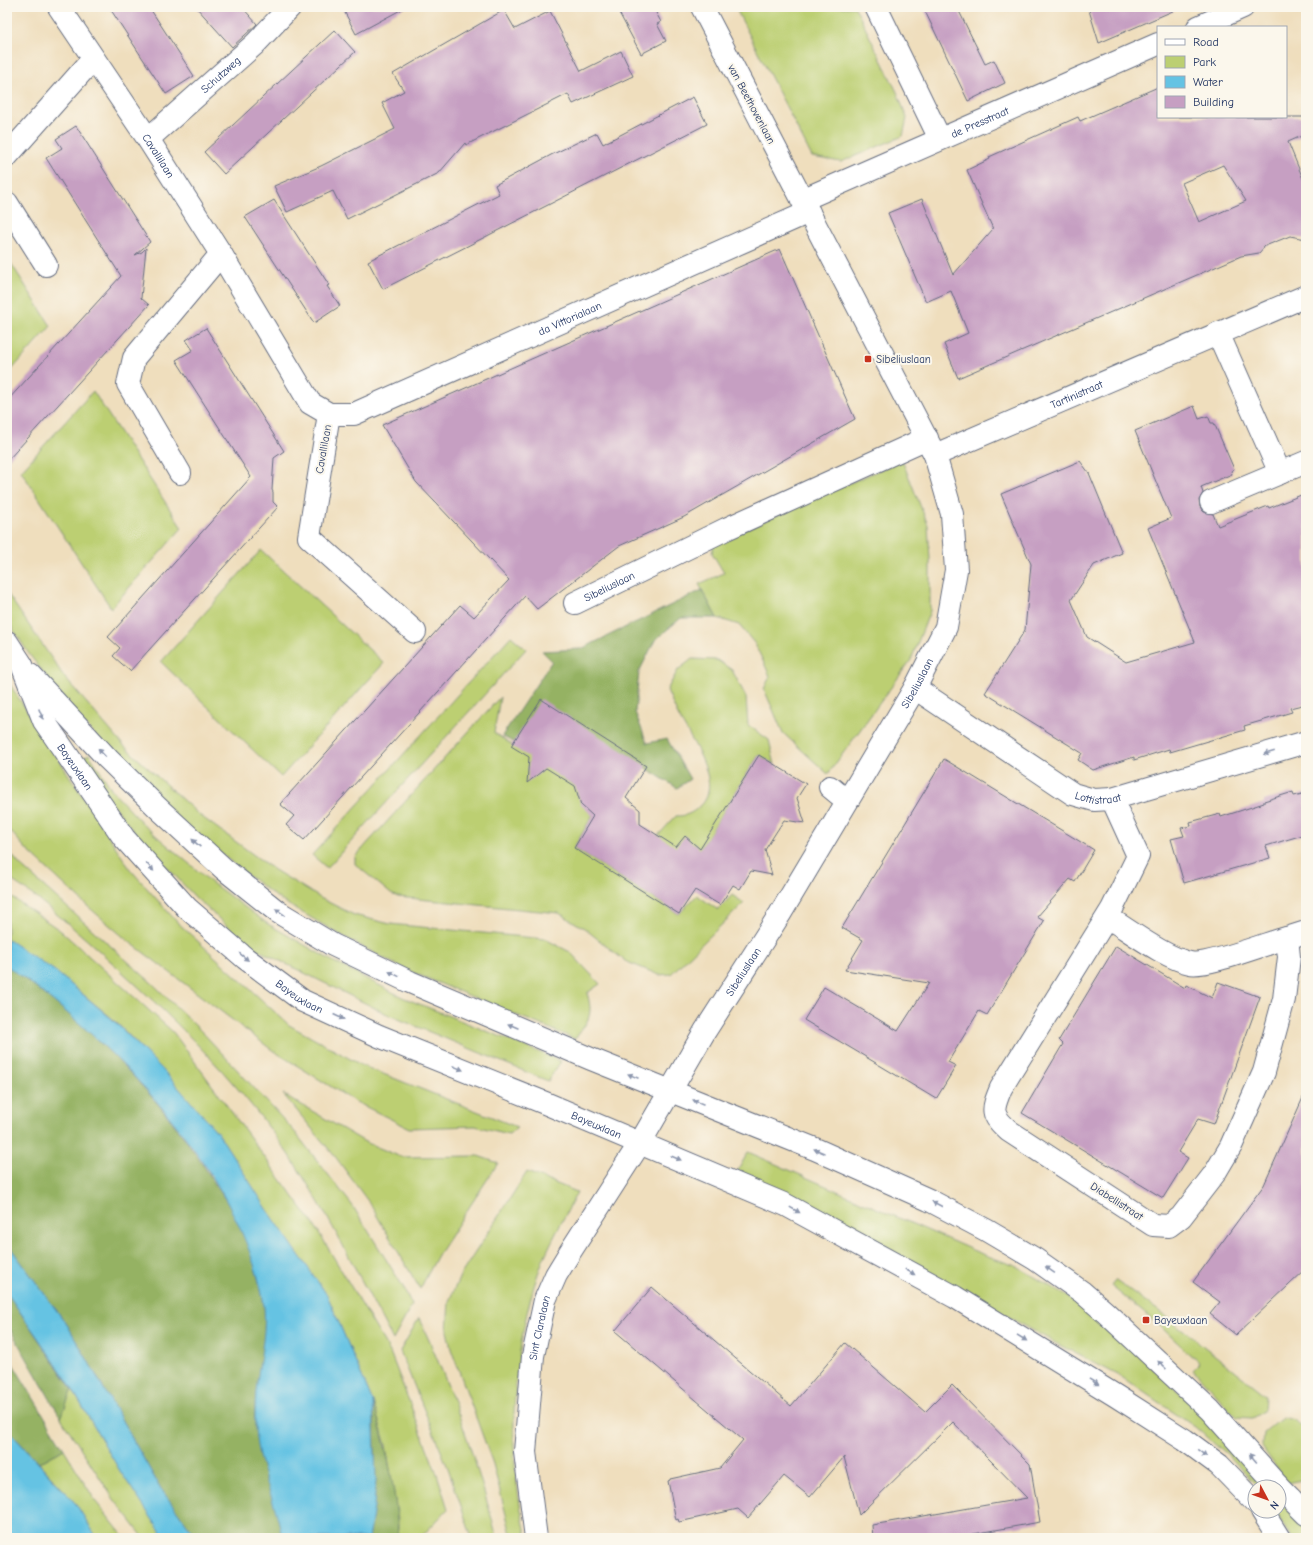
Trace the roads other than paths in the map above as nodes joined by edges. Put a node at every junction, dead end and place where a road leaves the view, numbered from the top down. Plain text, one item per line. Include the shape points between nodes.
1 (60, 7) edge
2 (290, 7) edge
3 (702, 7) edge
4 (876, 7) edge
5 (1243, 7) edge
6 (1220, 12) edge
7 (1199, 26) edge
8 (1157, 44) edge
9 (93, 59) junction
10 (148, 139) junction
11 (940, 139) junction
12 (7, 156) edge
13 (7, 203) edge
14 (806, 206) junction
15 (221, 254) junction
16 (46, 265) dead end
17 (1306, 296) edge
18 (1218, 333) junction
19 (329, 414) junction
20 (931, 446) junction
21 (1306, 462) edge
22 (180, 473) dead end
23 (1280, 473) junction
24 (1212, 502) dead end
25 (575, 603) dead end
26 (416, 632) dead end
27 (7, 642) edge
28 (22, 665) junction
29 (915, 688) junction
30 (1306, 742) edge
31 (830, 788) dead end
32 (1119, 796) junction
33 (847, 801) junction
34 (1107, 917) junction
35 (1297, 935) edge
36 (669, 1090) junction
37 (640, 1143) junction
38 (1272, 1479) edge
39 (1247, 1493) edge
40 (1287, 1495) edge
41 (1306, 1514) edge
42 (1267, 1519) edge
43 (536, 1538) edge
44 (1279, 1538) edge

1 - 9 street, Cavallilaan
2 - 10 street, Schutzweg via 255,44
3 - 14 street, van Beethovenlaan
4 - 11 street
5 - 6 street
6 - 7 street
8 - 11 street, de Presstraat
9 - 10 street, Cavallilaan
9 - 12 street
10 - 15 street, Cavallilaan
11 - 14 street, de Presstraat
13 - 16 street
14 - 19 street, da Vittorialaan via 354,414
14 - 20 street, Sibeliuslaan
15 - 19 street, Cavallilaan via 310,402
15 - 22 street via 134,358 128,384
17 - 18 street, Tartinistraat
18 - 20 street, Tartinistraat
18 - 23 street
19 - 26 street, Cavallilaan via 309,537
20 - 25 street, Sibeliuslaan via 726,529
20 - 29 street, Sibeliuslaan via 952,514 956,570 946,627
21 - 23 street
23 - 24 street
27 - 28 street, Bayeuxlaan
36 -> 28 street, Bayeuxlaan via 410,982 333,945 278,912 224,869 158,808 108,759
28 -> 37 street, Bayeuxlaan via 44,721 124,838 187,908 245,958 303,1001 380,1036
29 - 32 street, Lottistraat via 1072,794 1094,800
29 - 33 street, Sibeliuslaan
30 -> 32 street, Lottistraat
31 - 33 street
32 - 34 street, Diabellistraat via 1138,856
33 - 36 street, Sibeliuslaan via 780,914
34 - 35 street, Diabellistraat via 1168,954 1190,963 1213,961
34 - 35 street, Diabellistraat via 1001,1088 994,1105 996,1120 1153,1225 1169,1226 1181,1217 1215,1173 1231,1146 1264,1072 1284,999 1289,957
36 - 37 street, Sibeliuslaan
38 -> 36 street, Bayeuxlaan via 1210,1410 1082,1292 1035,1259 929,1200 815,1149
37 -> 39 street, Bayeuxlaan via 786,1205 955,1297 1185,1440 1229,1474
37 - 43 street, Sint Claralaan via 556,1275 543,1307 532,1356 525,1452
40 - 41 street, Bayeuxlaan
42 - 44 street

